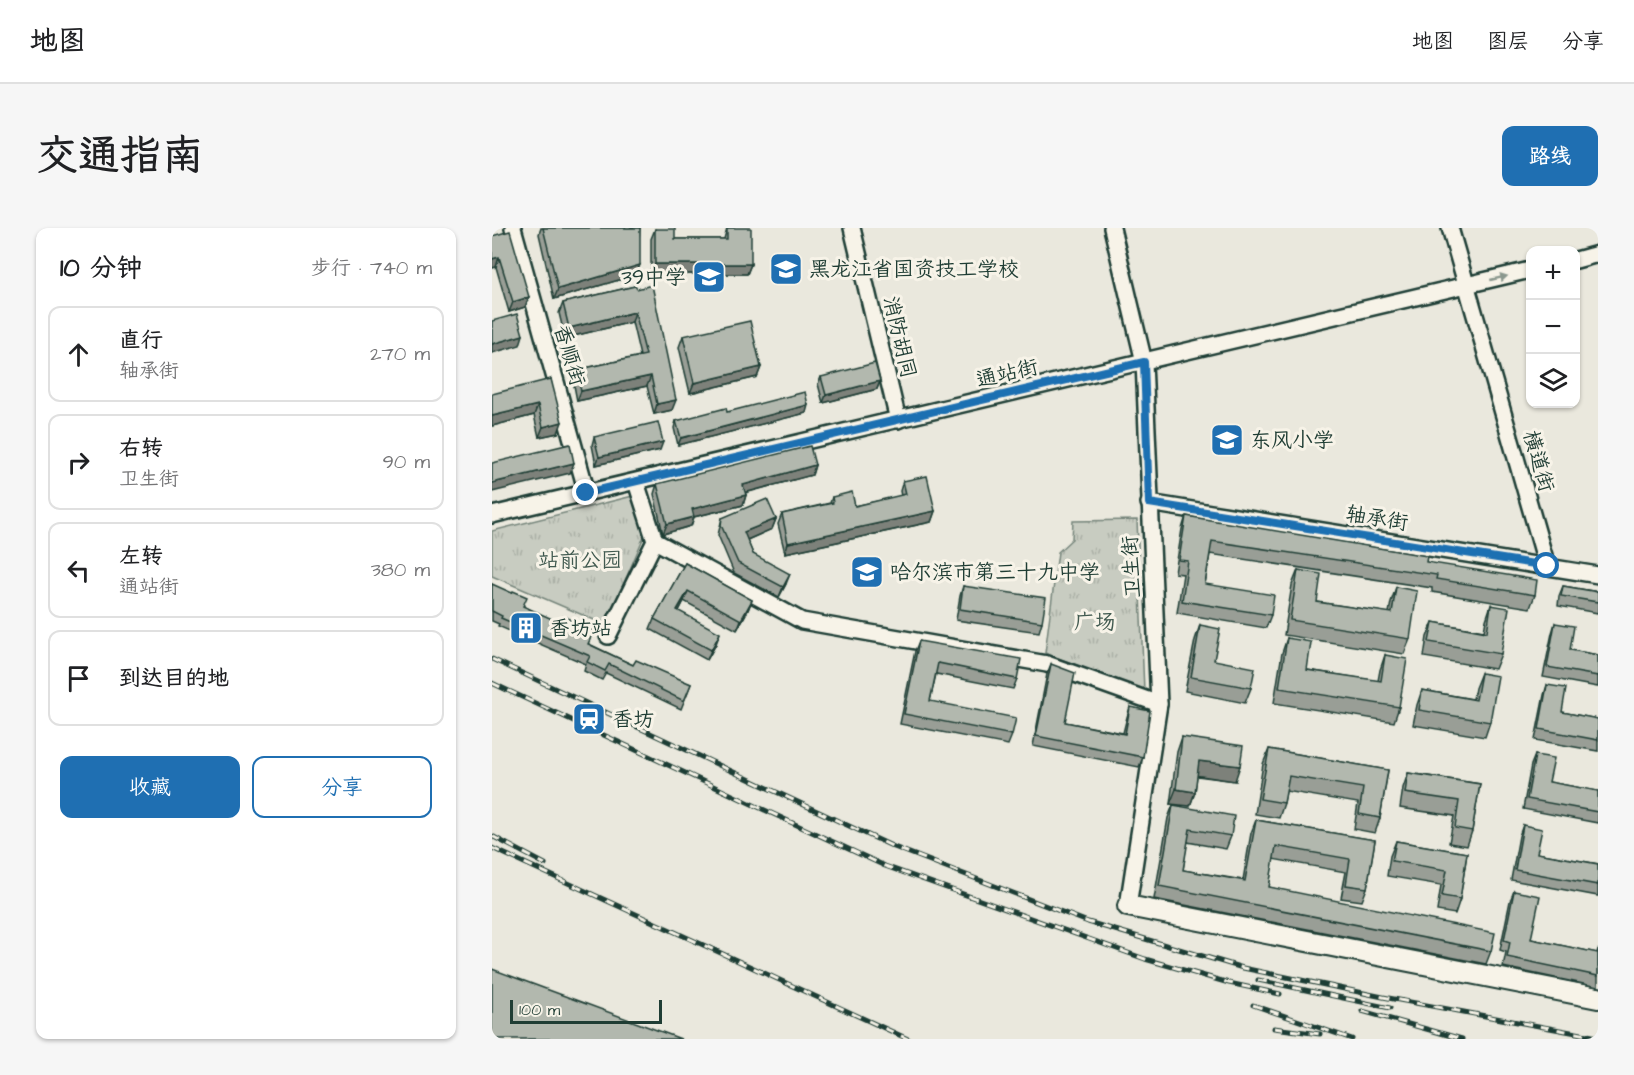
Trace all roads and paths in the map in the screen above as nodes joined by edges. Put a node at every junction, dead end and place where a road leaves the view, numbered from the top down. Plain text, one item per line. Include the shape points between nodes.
1 (513, 228) edge
2 (852, 228) edge
3 (1112, 228) edge
4 (1450, 228) edge
5 (1598, 254) edge
6 (1580, 259) edge
7 (1526, 271) edge
8 (1467, 286) junction
9 (1144, 362) junction
10 (898, 420) junction
11 (636, 482) junction
12 (586, 493) junction
13 (1149, 503) junction
14 (492, 515) edge
15 (655, 541) junction
16 (1547, 566) junction
17 (1598, 575) edge
18 (608, 636) dead end
19 (1159, 704) junction
20 (1128, 906) joint
21 (1598, 998) edge

1 - 12 street, 香顺街
2 - 10 street, 消防胡同
3 - 9 street, 卫生街
4 - 8 street, 横道街
5 - 6 street
8 -> 7 street, 通站街
8 - 9 street, 通站街
8 - 16 street, 横道街
9 - 10 street, 通站街
9 - 13 street, 卫生街
10 - 11 street, 通站街
11 - 12 street, 通站街
11 - 15 street
12 - 14 street, 通站街
13 - 16 street, 轴承街
13 - 19 street, 卫生街
15 - 18 street
15 - 19 street via 802,621 1047,664
16 - 17 street, 轴承街
19 - 20 street, 卫生街
20 - 21 main road

